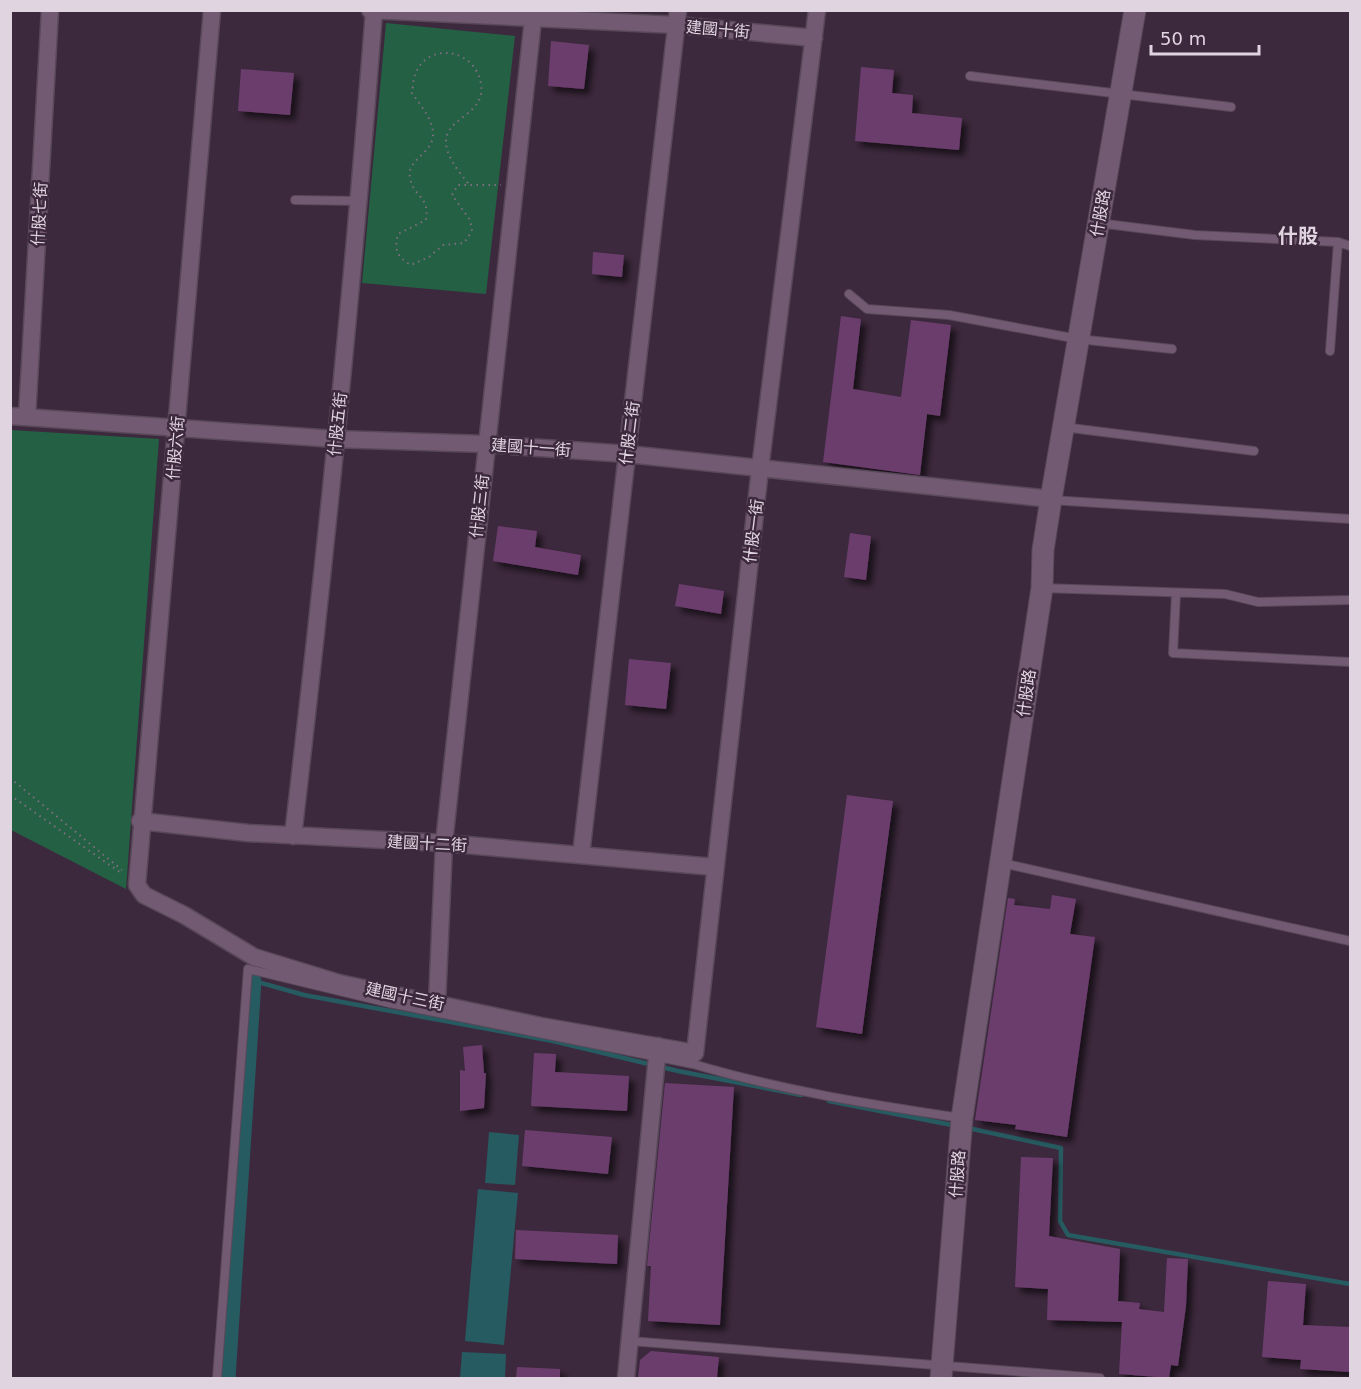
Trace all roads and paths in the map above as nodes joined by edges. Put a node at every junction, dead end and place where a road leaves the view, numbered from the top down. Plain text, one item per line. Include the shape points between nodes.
1 (50, 10) edge
2 (212, 10) edge
3 (817, 10) edge
4 (1135, 10) edge
5 (372, 11) edge
6 (534, 15) edge
7 (677, 18) edge
8 (814, 38) junction
9 (970, 76) dead end
10 (1122, 95) junction
11 (1231, 107) dead end
12 (468, 183) junction
13 (501, 185) dead end
14 (296, 200) dead end
15 (360, 201) junction
16 (1098, 223) junction
17 (1338, 242) junction
18 (1350, 246) edge
19 (849, 294) dead end
20 (1078, 339) junction
21 (1172, 349) dead end
22 (1330, 351) dead end
23 (19, 417) edge
24 (177, 427) junction
25 (1063, 427) junction
26 (335, 439) junction
27 (485, 444) junction
28 (1254, 451) dead end
29 (627, 454) junction
30 (760, 469) junction
31 (1051, 500) junction
32 (1350, 519) edge
33 (1042, 588) junction
34 (1176, 594) junction
35 (1350, 600) edge
36 (1350, 662) edge
37 (10, 778) edge
38 (10, 795) edge
39 (140, 821) junction
40 (79, 832) junction
41 (294, 836) junction
42 (73, 839) junction
43 (444, 843) junction
44 (581, 855) junction
45 (1002, 863) junction
46 (714, 867) junction
47 (137, 884) junction
48 (1350, 940) edge
49 (437, 1003) junction
50 (657, 1052) junction
51 (694, 1059) junction
52 (962, 1118) junction
53 (630, 1341) junction
54 (941, 1371) edge
55 (217, 1378) edge
56 (626, 1378) edge
57 (1100, 1378) edge

1 - 23 street, 什股七街
2 - 24 street, 什股六街
3 - 8 street, 什股一街
4 - 10 street, 什股路
5 - 6 street, 建國十街
5 - 15 street, 什股五街
6 - 7 street, 建國十街
6 - 27 street, 什股三街
7 - 8 street, 建國十街
7 - 29 street, 什股二街
8 - 30 street, 什股一街
9 - 10 lane
10 - 11 lane
10 - 16 street, 什股路
12 - 12 path via 446,150 447,133 453,122 471,112 481,85 475,66 459,53 445,52 425,60 415,74 412,93 433,133 432,145 411,167 409,177 427,209 426,220 398,234 395,246 399,258 411,265 443,245 464,243 472,231 470,220 452,195 458,185
12 - 13 path
14 - 15 lane
15 - 26 street, 什股五街
16 - 17 lane via 1195,234
16 - 20 street, 什股路
17 - 18 lane
17 - 22 lane
19 - 20 lane via 867,309 949,315
20 - 21 lane
20 - 25 street, 什股路
23 - 24 street, 建國十一街
24 - 26 street, 建國十一街
24 - 39 street, 什股六街
25 - 28 lane
25 - 31 street, 什股路
26 - 27 street, 建國十一街
26 - 41 street, 什股五街
27 - 29 street, 建國十一街
27 - 43 street, 什股三街
29 - 30 street, 建國十一街
29 - 44 street, 什股二街
30 - 31 street, 建國十一街
30 - 46 street, 什股一街
31 - 32 lane
31 - 33 street, 什股路
33 - 34 lane
33 - 45 street, 什股路
34 - 35 lane via 1225,594 1258,602
34 - 36 lane via 1173,653
37 - 40 path
38 - 42 path
39 - 41 street, 建國十二街
39 - 47 street, 什股六街
40 - 42 path
40 - 47 path
41 - 43 street, 建國十二街
42 - 47 path
43 - 44 street, 建國十二街
43 - 49 street, 什股三街
44 - 46 street, 建國十二街
45 - 48 lane
45 - 52 street, 什股路
46 - 51 street, 什股一街
47 - 49 street, 建國十三街 via 144,895 254,957 339,983
49 - 50 street, 建國十三街
50 - 51 street, 建國十三街
50 - 53 street
50 - 55 lane via 389,1003 248,969
51 - 52 lane via 784,1089
52 - 54 street, 什股路
53 - 54 lane
53 - 56 street
54 - 57 lane

